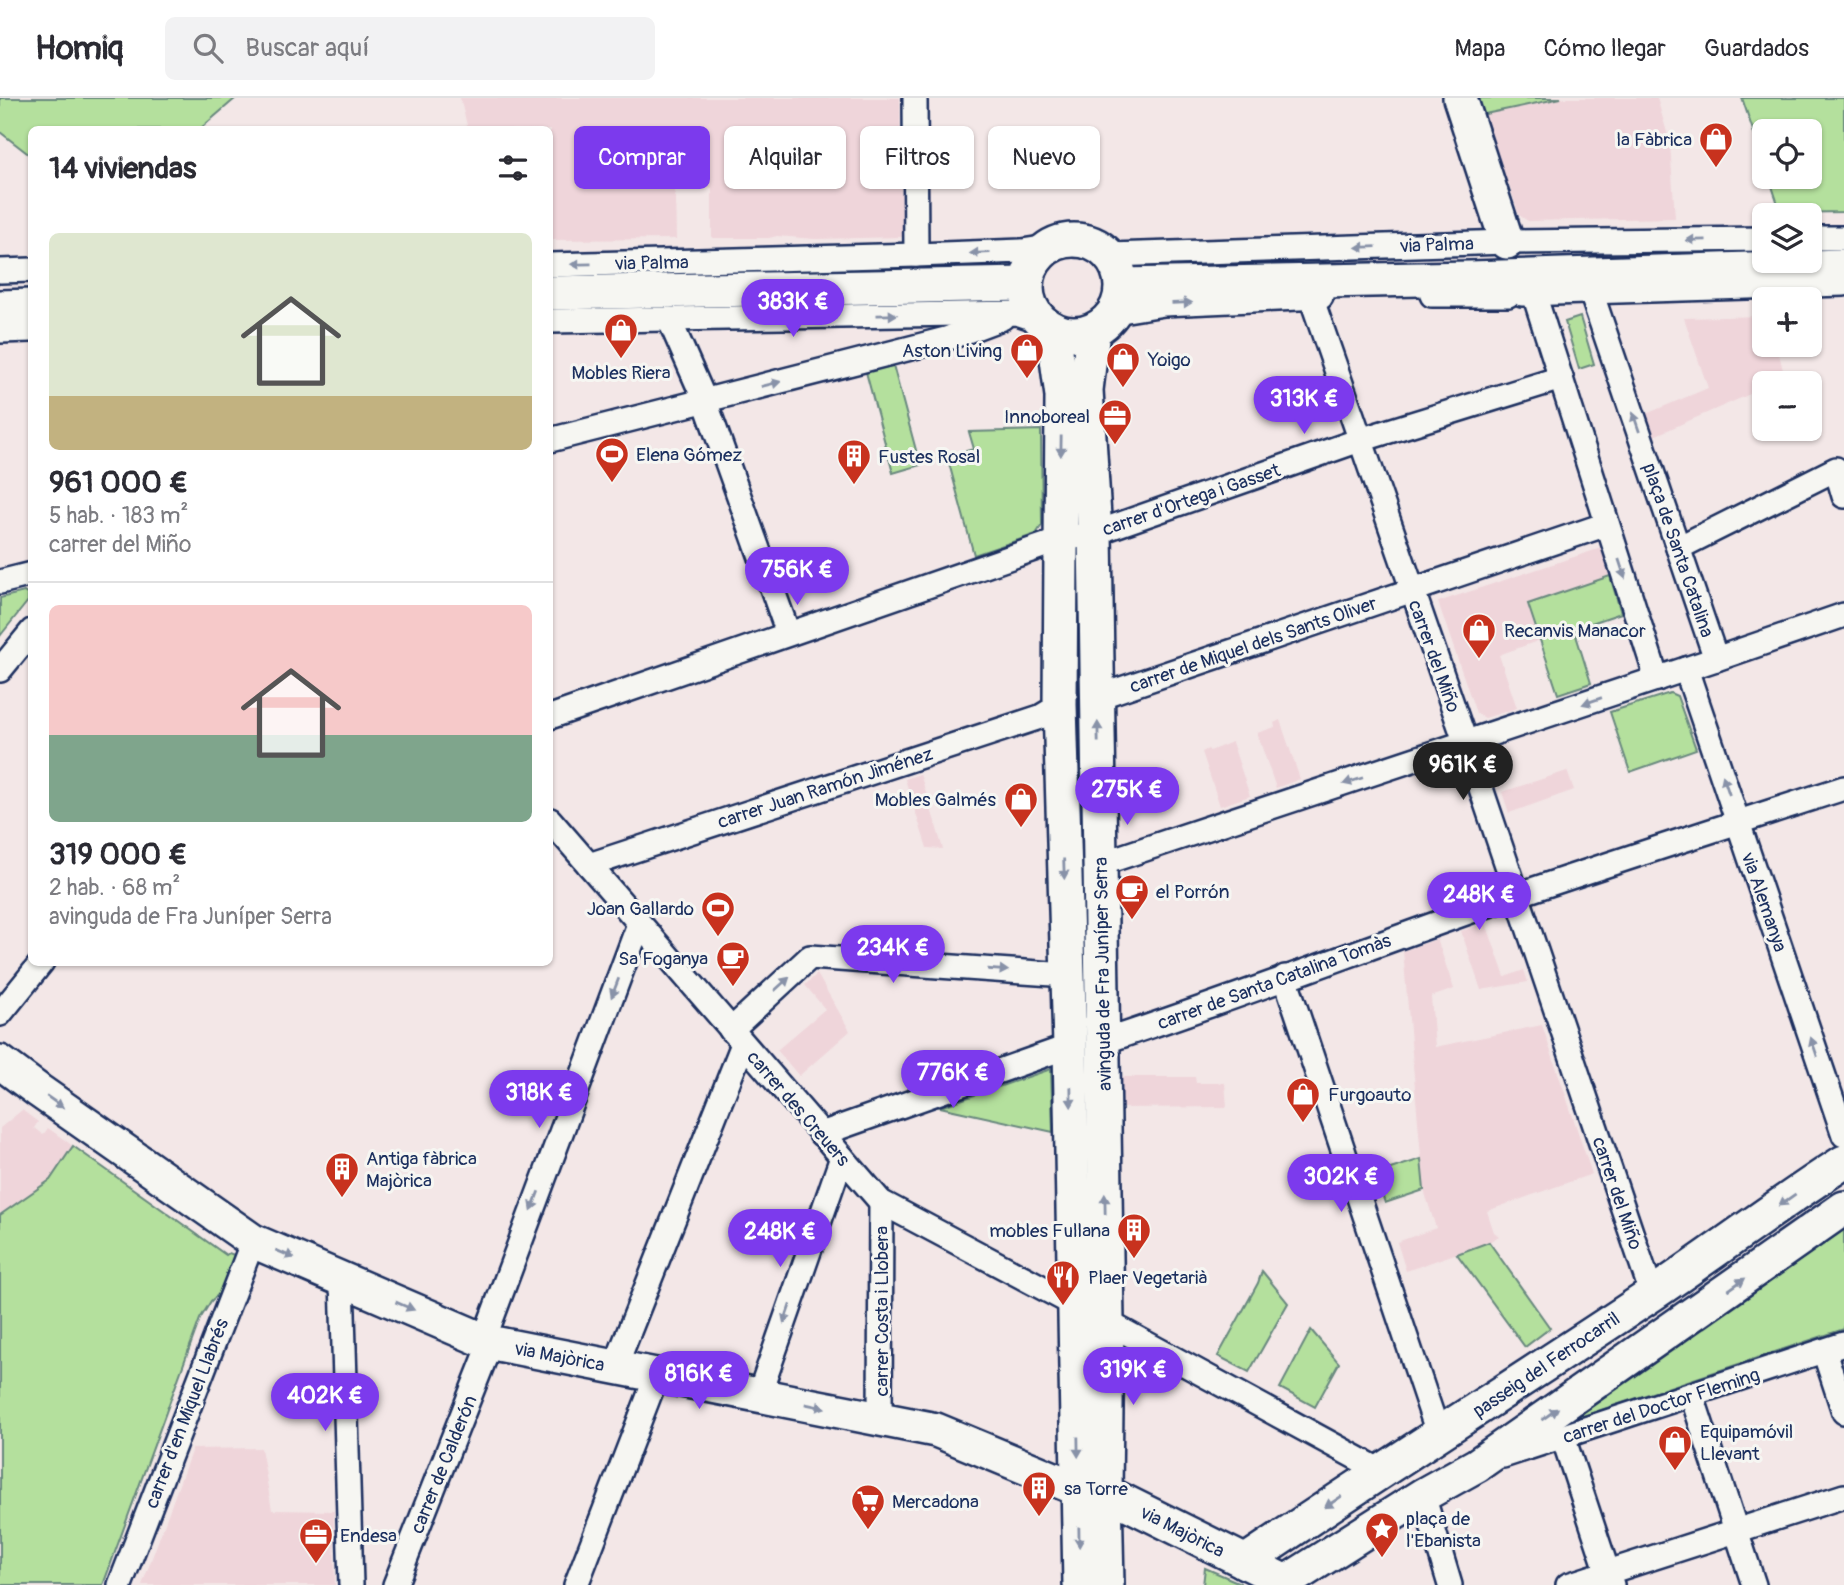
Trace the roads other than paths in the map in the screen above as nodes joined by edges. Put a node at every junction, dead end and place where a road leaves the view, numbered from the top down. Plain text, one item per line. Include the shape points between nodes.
1 (915, 98) edge
2 (1460, 98) edge
3 (1822, 238) edge
4 (1844, 238) edge
5 (1752, 239) edge
6 (1507, 242) junction
7 (1048, 247) junction
8 (916, 255) junction
9 (553, 265) edge
10 (1844, 266) edge
11 (28, 270) edge
12 (0, 271) edge
13 (1470, 278) junction
14 (1844, 284) edge
15 (1591, 292) junction
16 (553, 293) edge
17 (1534, 294) junction
18 (1508, 295) junction
19 (1110, 296) junction
20 (1311, 297) junction
21 (28, 306) edge
22 (0, 307) edge
23 (1034, 312) junction
24 (669, 319) junction
25 (553, 321) edge
26 (28, 330) edge
27 (0, 331) edge
28 (1561, 378) junction
29 (705, 401) junction
30 (553, 439) edge
31 (1360, 440) junction
32 (1844, 496) edge
33 (1607, 524) junction
34 (1095, 533) junction
35 (1060, 540) junction
36 (1678, 548) junction
37 (28, 575) edge
38 (0, 583) edge
39 (1411, 590) junction
40 (1844, 615) edge
41 (788, 633) junction
42 (28, 636) edge
43 (1716, 659) junction
44 (1686, 669) junction
45 (0, 670) edge
46 (1657, 679) junction
47 (1098, 697) junction
48 (1060, 705) junction
49 (553, 716) edge
50 (1466, 744) junction
51 (1844, 788) edge
52 (1738, 822) junction
53 (553, 823) edge
54 (1100, 864) junction
55 (589, 865) junction
56 (1518, 895) junction
57 (639, 924) junction
58 (39, 966) edge
59 (1067, 975) junction
60 (1285, 977) junction
61 (0, 1014) edge
62 (737, 1037) junction
63 (1103, 1042) junction
64 (1070, 1046) junction
65 (0, 1062) edge
66 (821, 1134) junction
67 (1844, 1135) edge
68 (842, 1157) junction
69 (1844, 1162) edge
70 (881, 1202) junction
71 (1844, 1208) edge
72 (253, 1241) junction
73 (342, 1279) junction
74 (1652, 1294) junction
75 (1075, 1304) junction
76 (1107, 1321) junction
77 (488, 1342) junction
78 (1834, 1348) edge
79 (615, 1367) junction
80 (657, 1375) junction
81 (759, 1395) junction
82 (1692, 1396) junction
83 (1844, 1412) edge
84 (880, 1419) junction
85 (1439, 1436) junction
86 (1563, 1437) junction
87 (1477, 1465) junction
88 (1381, 1471) junction
89 (1091, 1490) junction
90 (1423, 1495) junction
91 (1844, 1496) edge
92 (1736, 1530) junction
93 (1245, 1562) junction
94 (1609, 1579) edge
95 (1286, 1584) edge
96 (120, 1585) edge
97 (351, 1585) edge
98 (395, 1585) edge
99 (576, 1585) edge
100 (1080, 1585) edge
101 (1107, 1585) edge
102 (1450, 1585) edge
103 (1568, 1585) edge
104 (1754, 1585) edge

1 - 8 street
2 - 6 main road
3 - 4 street
5 -> 6 street, via Palma
6 -> 19 street, via Palma
7 -> 8 street, via Palma
7 - 19 main road via 1069,240 1096,245
7 - 23 main road via 1031,268
8 -> 9 street, via Palma
10 - 13 main road
11 - 12 street
13 - 18 street, via Palma
13 - 19 main road
14 - 15 street
15 - 17 street
36 -> 15 street, plaça de Santa Catalina
16 - 23 main road, via Palma
17 - 18 street, via Palma
17 - 28 street
18 - 20 street, via Palma
19 -> 20 street, via Palma via 1164,304
19 - 23 main road via 1079,334
19 - 34 main road, avinguda de Fra Juníper Serra via 1086,390
20 - 31 street, carrer del Miño
21 - 22 main road
24 -> 23 street
29 -> 23 street via 946,340
23 -> 35 main road, avinguda de Fra Juníper Serra via 1062,396
24 - 25 street
24 - 29 street
26 - 27 street
28 - 31 street, carrer d'Ortega i Gasset
28 - 33 street
29 - 30 street
29 - 41 street
31 - 34 street, carrer d'Ortega i Gasset
31 - 39 street, carrer del Miño
32 - 36 street via 1836,470
33 - 39 street, carrer de Miquel dels Sants Oliver
33 -> 46 street
34 - 35 street, carrer d'Ortega i Gasset
34 - 47 main road, avinguda de Fra Juníper Serra
35 - 41 street, carrer d'Ortega i Gasset
35 - 48 main road, avinguda de Fra Juníper Serra
36 - 43 street, plaça de Santa Catalina
37 - 38 street
39 - 47 street, carrer de Miquel dels Sants Oliver
39 - 50 street, carrer del Miño
40 - 43 street
41 - 49 street, carrer d'Ortega i Gasset
42 - 45 street
43 - 44 street, plaça de Santa Catalina
44 - 46 street, plaça de Santa Catalina
52 -> 44 street, via Alemanya
46 -> 50 street, plaça de Santa Catalina
54 -> 47 main road, avinguda de Fra Juníper Serra
48 - 55 street, carrer Juan Ramón Jiménez via 1040,717
48 -> 59 main road, avinguda de Fra Juníper Serra
50 -> 54 street, plaça de Santa Catalina
50 - 56 street, carrer del Miño
51 - 52 street, carrer de Santa Catalina Tomàs
52 - 56 street, carrer de Santa Catalina Tomàs
67 -> 52 street, via Alemanya
53 - 55 street, carrer des Creuers
54 - 63 main road, avinguda de Fra Juníper Serra
55 - 57 street, carrer des Creuers
56 - 60 street, carrer de Santa Catalina Tomàs
56 - 74 street, carrer del Miño
57 - 62 street, carrer des Creuers
57 -> 77 street, carrer de Calderón via 487,1331
58 - 61 street
62 -> 59 street via 810,957
59 - 64 main road, avinguda de Fra Juníper Serra
60 - 63 street, carrer de Santa Catalina Tomàs
60 - 85 street
62 - 66 street, carrer des Creuers
62 - 79 street
76 -> 63 main road, avinguda de Fra Juníper Serra
64 - 66 street
64 -> 75 main road, avinguda de Fra Juníper Serra
65 -> 72 main road, via Majòrica
66 - 68 street, carrer des Creuers
68 - 70 street, carrer des Creuers
68 -> 81 street
69 -> 74 main road, passeig del Ferrocarril
70 - 75 street, carrer des Creuers
70 - 84 street, carrer Costa i Llobera
87 -> 71 main road
72 -> 73 main road, via Majòrica
72 - 96 street, carrer d'en Miquel Llabrés
73 -> 77 main road, via Majòrica
73 - 97 street
74 - 85 main road, passeig del Ferrocarril
75 - 76 street, carrer des Creuers
75 -> 89 main road, avinguda de Fra Juníper Serra
76 - 88 street, carrer des Creuers
76 - 89 main road, avinguda de Fra Juníper Serra
77 - 79 main road, via Majòrica
77 - 98 street, carrer de Calderón
78 - 82 street, carrer del Doctor Fleming
78 - 83 street
79 - 80 main road, via Majòrica
80 - 81 main road, via Majòrica
80 - 99 street
81 -> 84 main road, via Majòrica
82 - 86 street, carrer del Doctor Fleming
82 - 92 street
84 - 89 main road, via Majòrica via 936,1430
85 - 88 main road, passeig del Ferrocarril
86 - 87 street, carrer del Doctor Fleming
86 - 94 street
87 - 90 main road
88 -> 93 main road, passeig del Ferrocarril
89 - 93 main road, via Majòrica
89 -> 100 main road
89 - 101 main road
90 - 95 main road
90 - 102 street
91 - 92 street
92 - 94 street
92 - 104 street
93 - 95 main road, via Majòrica
94 - 103 street

